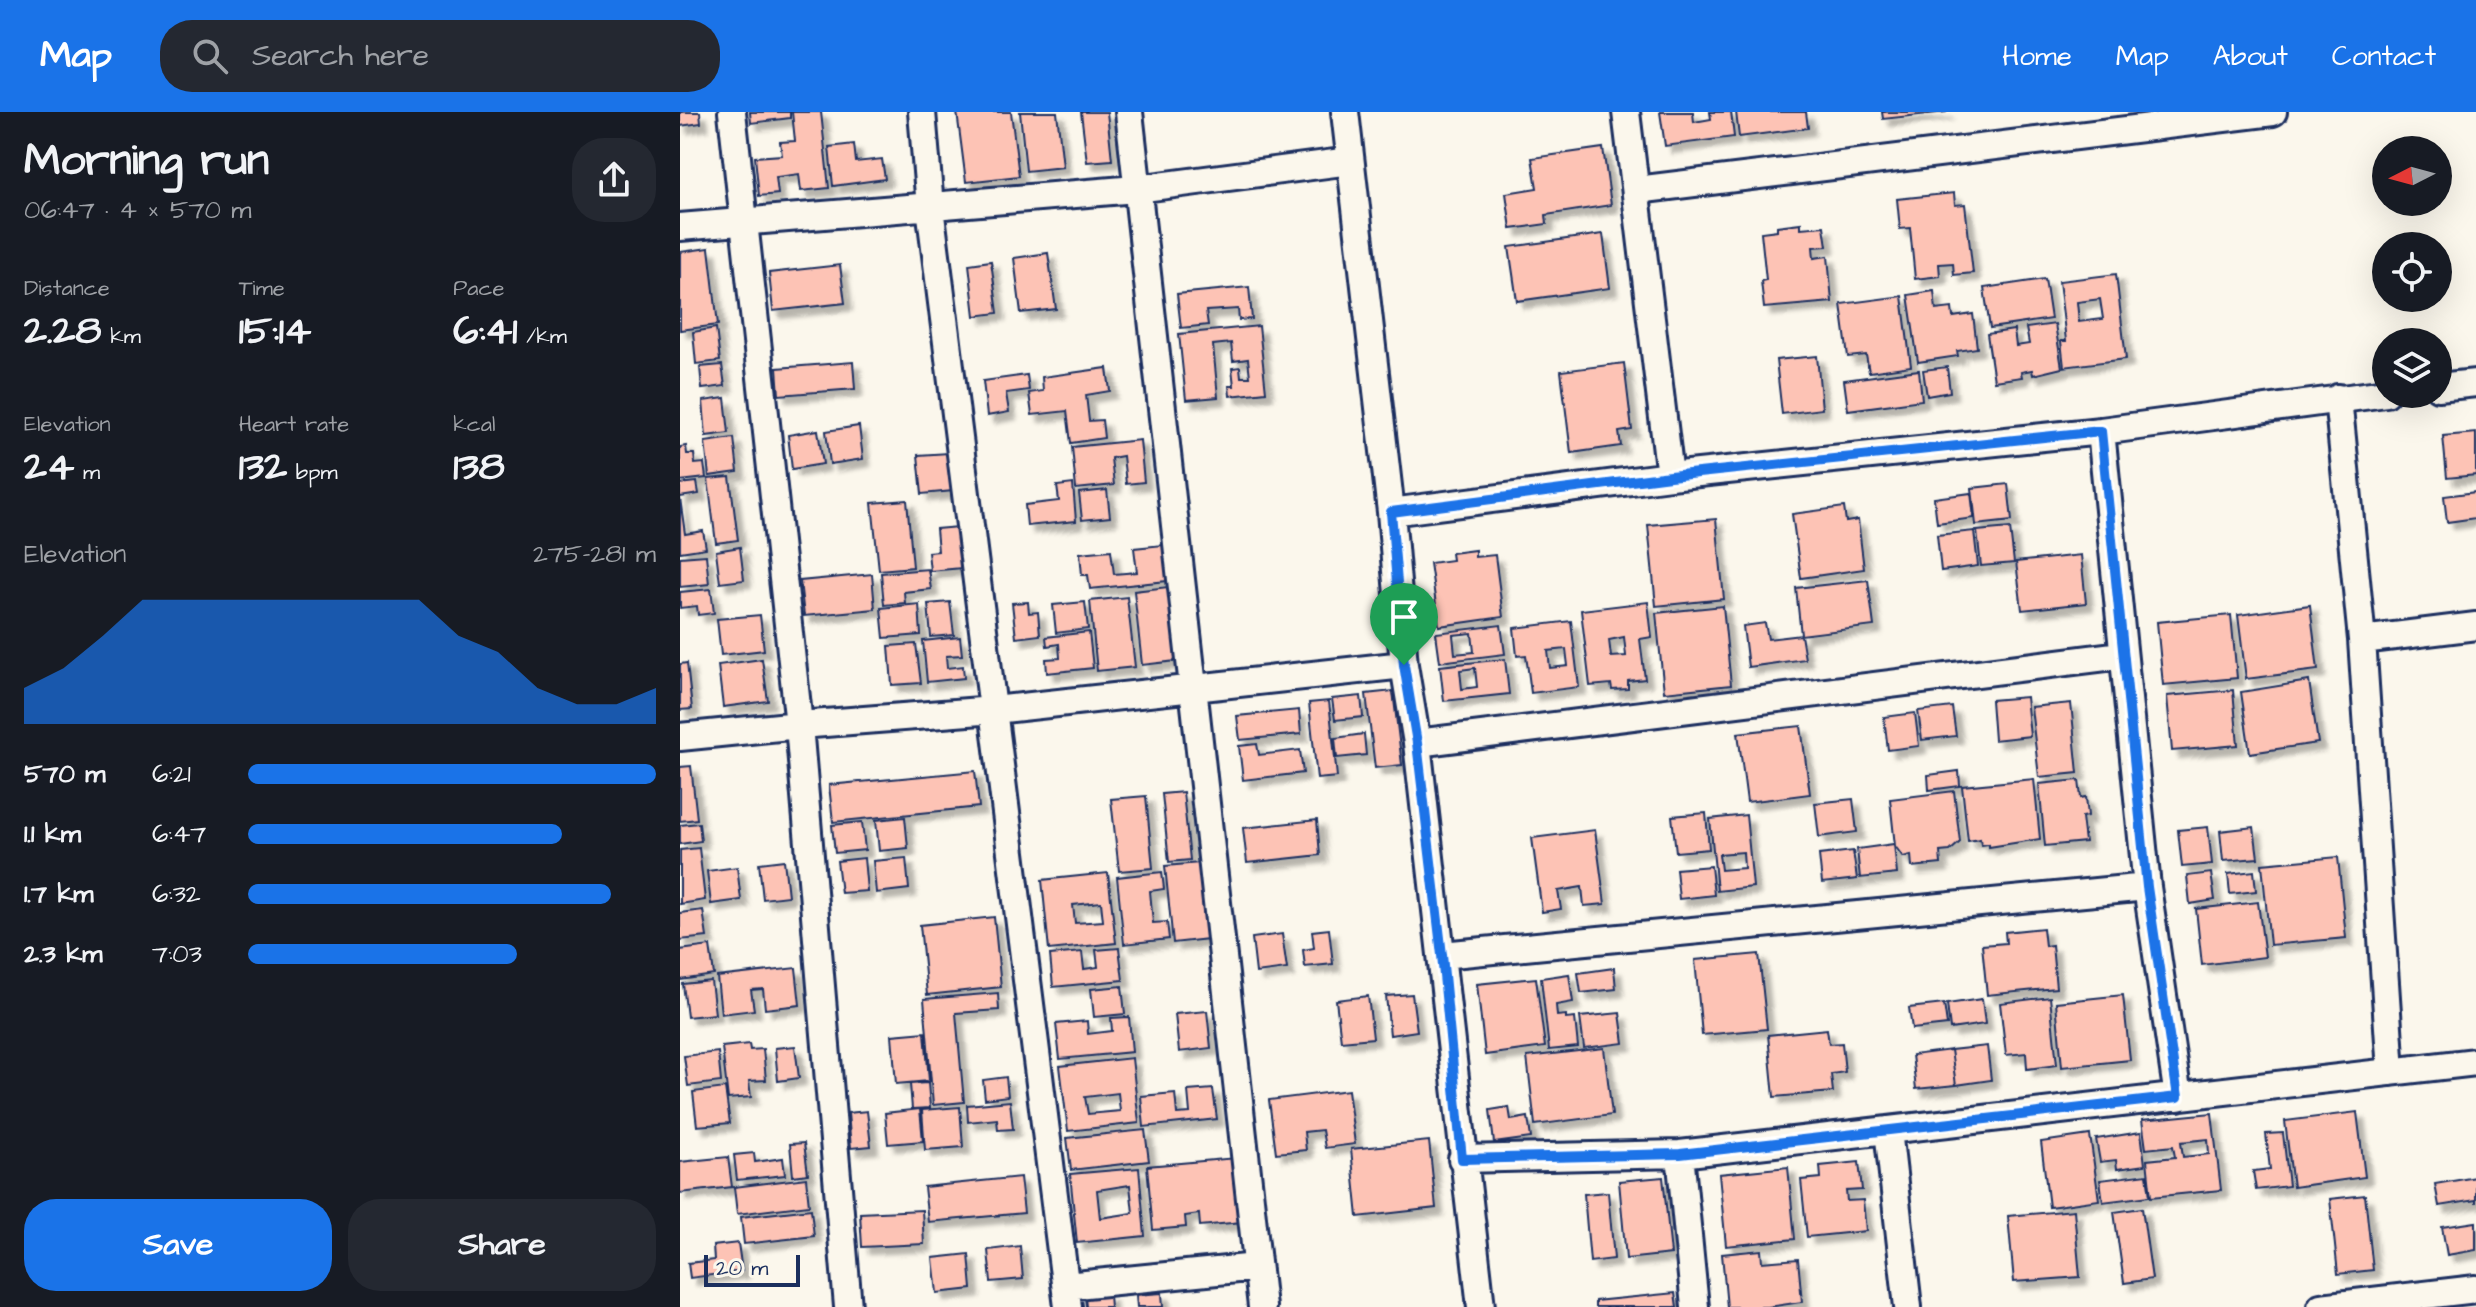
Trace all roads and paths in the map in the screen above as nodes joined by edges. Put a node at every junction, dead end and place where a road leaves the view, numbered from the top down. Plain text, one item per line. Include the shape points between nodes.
1 (732, 112) edge
2 (922, 112) edge
3 (1129, 112) edge
4 (1345, 112) edge
5 (1626, 112) edge
6 (2273, 112) edge
7 (1350, 161) junction
8 (1136, 189) junction
9 (1637, 190) junction
10 (930, 207) junction
11 (745, 220) junction
12 (680, 227) edge
13 (2476, 383) edge
14 (2452, 386) edge
15 (2372, 394) edge
16 (2338, 398) junction
17 (2101, 431) junction
18 (1670, 476) junction
19 (1391, 512) junction
20 (2476, 626) edge
21 (2362, 640) junction
22 (2122, 655) junction
23 (1404, 665) junction
24 (1193, 687) junction
25 (994, 710) junction
26 (799, 725) junction
27 (680, 737) edge
28 (1417, 743) junction
29 (2147, 887) junction
30 (1442, 955) junction
31 (2476, 1062) edge
32 (2391, 1072) junction
33 (2178, 1097) junction
34 (1888, 1130) junction
35 (1680, 1154) junction
36 (1462, 1159) junction
37 (1257, 1267) junction
38 (2476, 1289) edge
39 (1067, 1296) edge
40 (848, 1307) edge
41 (1262, 1307) edge
42 (1481, 1307) edge
43 (1695, 1307) edge
44 (1908, 1307) edge
45 (2321, 1307) edge

1 - 11 street
2 - 10 street
3 - 8 street
4 - 7 street
5 - 9 street
6 - 9 street
7 - 8 street
7 - 19 street
8 - 10 street
8 - 24 street
9 - 18 street
10 - 11 street
10 - 25 street
11 - 12 street
11 - 26 street
13 - 14 street
15 - 16 street
16 - 17 street
16 - 21 street
17 - 18 street
17 - 22 street
18 - 19 street
19 - 23 street
20 - 21 street
21 - 32 street
22 - 28 street
22 - 29 street
23 - 24 street
23 - 28 street
24 - 25 street
24 - 37 street
25 - 26 street
25 - 39 street
26 - 27 street
26 - 40 street
28 - 30 street
29 - 30 street
29 - 33 street
30 - 36 street
31 - 32 street
32 - 33 street
33 - 34 street
34 - 35 street
34 - 44 street
35 - 36 street
35 - 43 street
36 - 42 street
37 - 39 street
37 - 41 street
38 - 45 street

